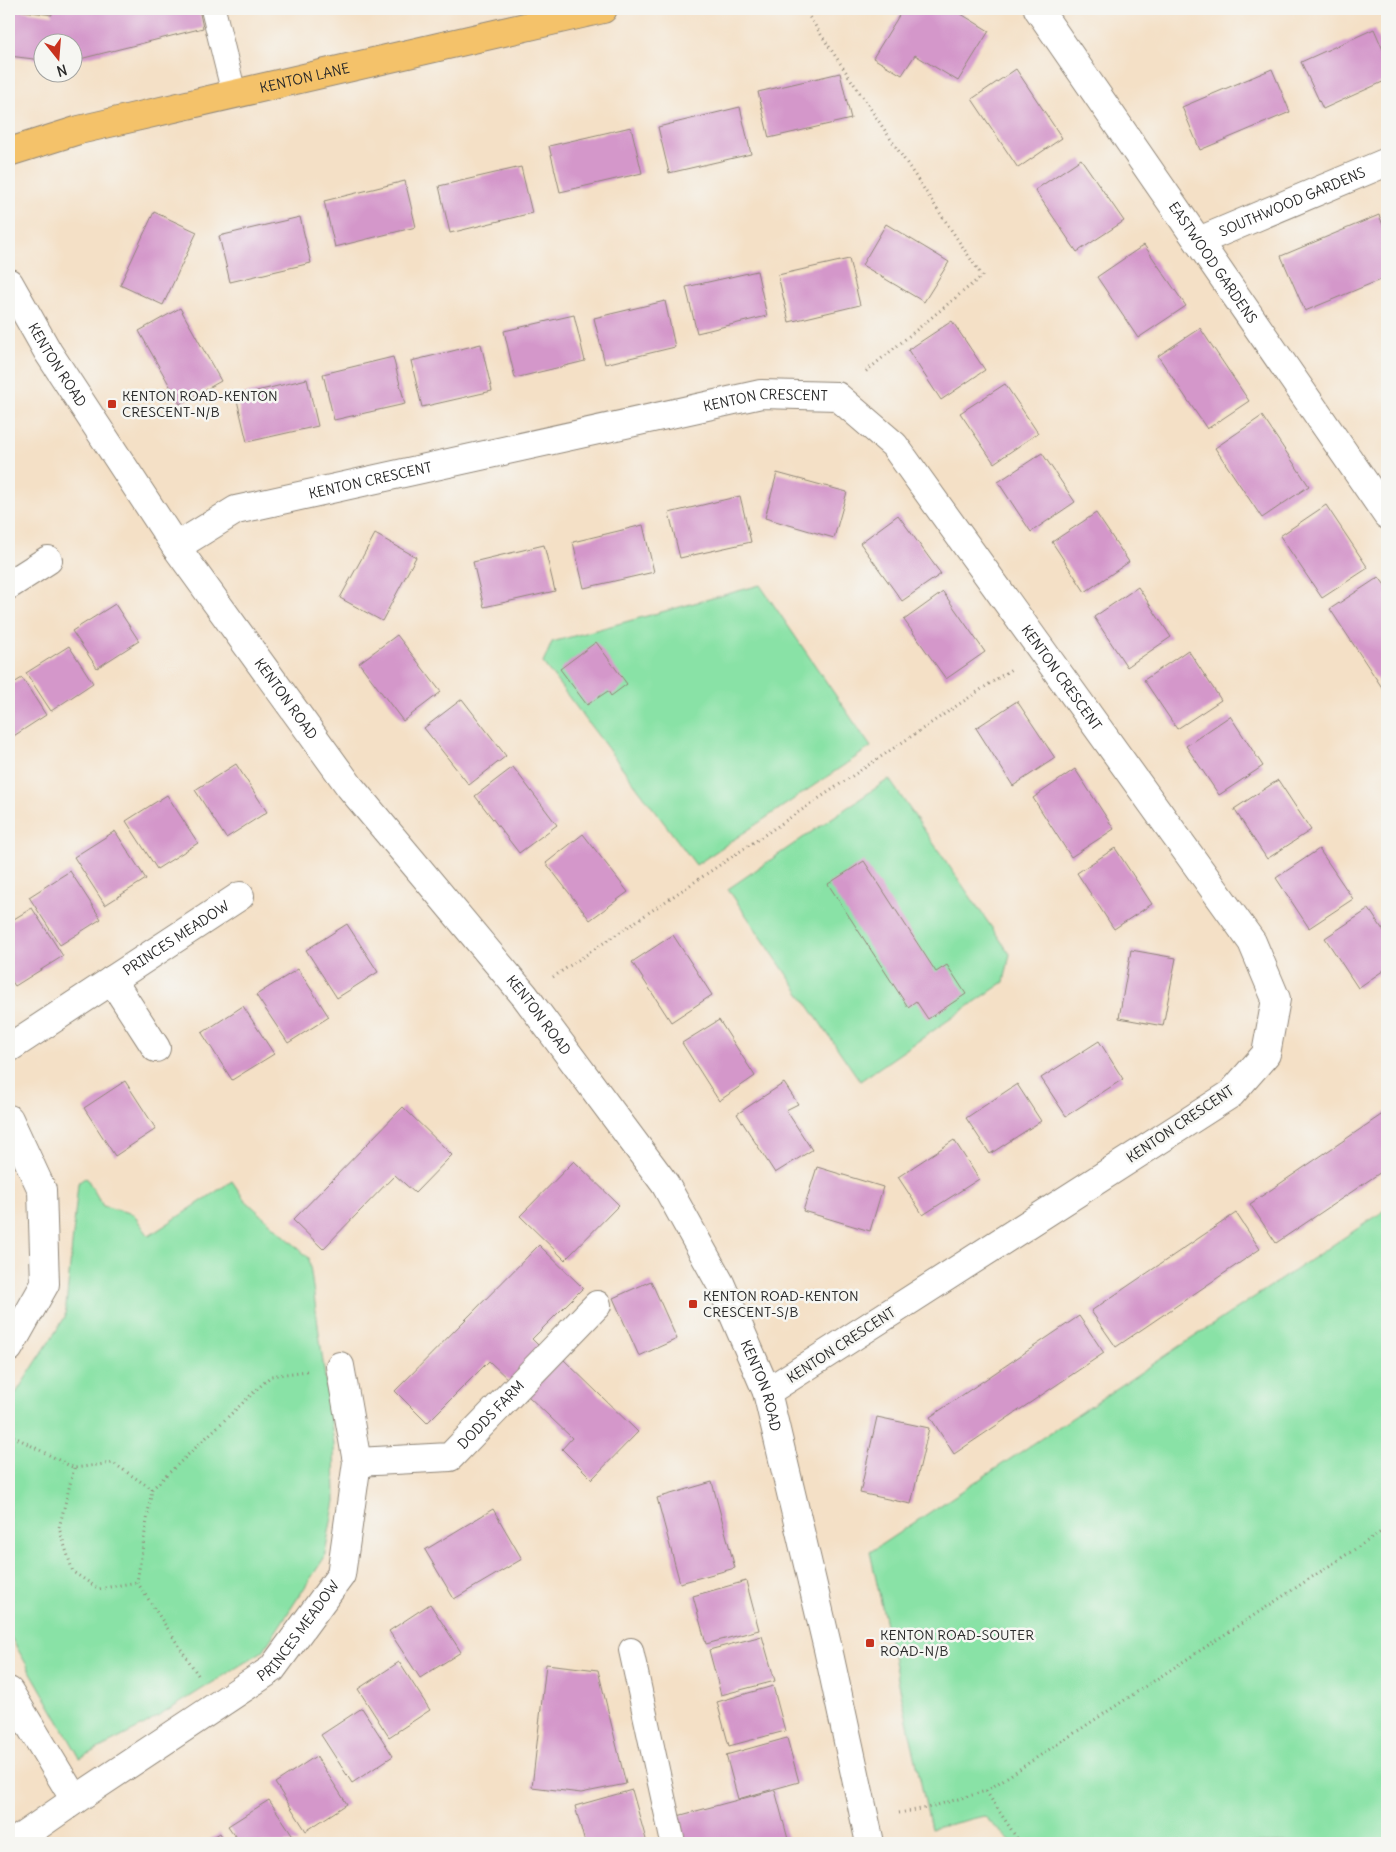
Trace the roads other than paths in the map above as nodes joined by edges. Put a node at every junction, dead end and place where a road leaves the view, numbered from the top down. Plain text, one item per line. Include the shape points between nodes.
1 (213, 9) edge
2 (603, 9) edge
3 (1038, 9) edge
4 (234, 94) junction
5 (9, 152) edge
6 (1387, 162) edge
7 (1199, 241) junction
8 (9, 283) edge
9 (1387, 515) edge
10 (176, 547) junction
11 (48, 560) dead end
12 (9, 585) edge
13 (240, 896) dead end
14 (112, 980) junction
15 (9, 1048) edge
16 (156, 1048) dead end
17 (9, 1119) edge
18 (597, 1305) dead end
19 (9, 1348) edge
20 (340, 1366) road end
21 (768, 1392) junction
22 (357, 1462) junction
23 (631, 1650) dead end
24 (9, 1691) edge
25 (75, 1800) junction
26 (867, 1831) edge
27 (13, 1843) edge
28 (673, 1843) edge

1 - 4 lane
2 - 4 main road, KENTON LANE
3 - 7 street, EASTWOOD GARDENS
4 - 5 main road, KENTON LANE via 78,130
6 - 7 street, SOUTHWOOD GARDENS
7 - 9 street, EASTWOOD GARDENS
8 - 10 street, KENTON ROAD via 48,352
10 - 21 street, KENTON ROAD via 350,787 525,996 665,1184 720,1283
10 - 21 street, KENTON CRESCENT via 236,510 761,394 837,396 894,444 1252,942 1276,999 1266,1054 1231,1094
11 - 12 street
13 - 14 street, PRINCES MEADOW
14 - 15 street, PRINCES MEADOW
14 - 16 street, PRINCES MEADOW
17 - 19 street via 42,1190 46,1284
18 - 22 street, DODDS FARM via 450,1458
20 - 22 street, PRINCES MEADOW
21 - 26 street, KENTON ROAD
22 - 25 street, PRINCES MEADOW via 341,1575 272,1669
23 - 28 lane
24 - 25 street
25 - 27 street, PRINCES MEADOW

